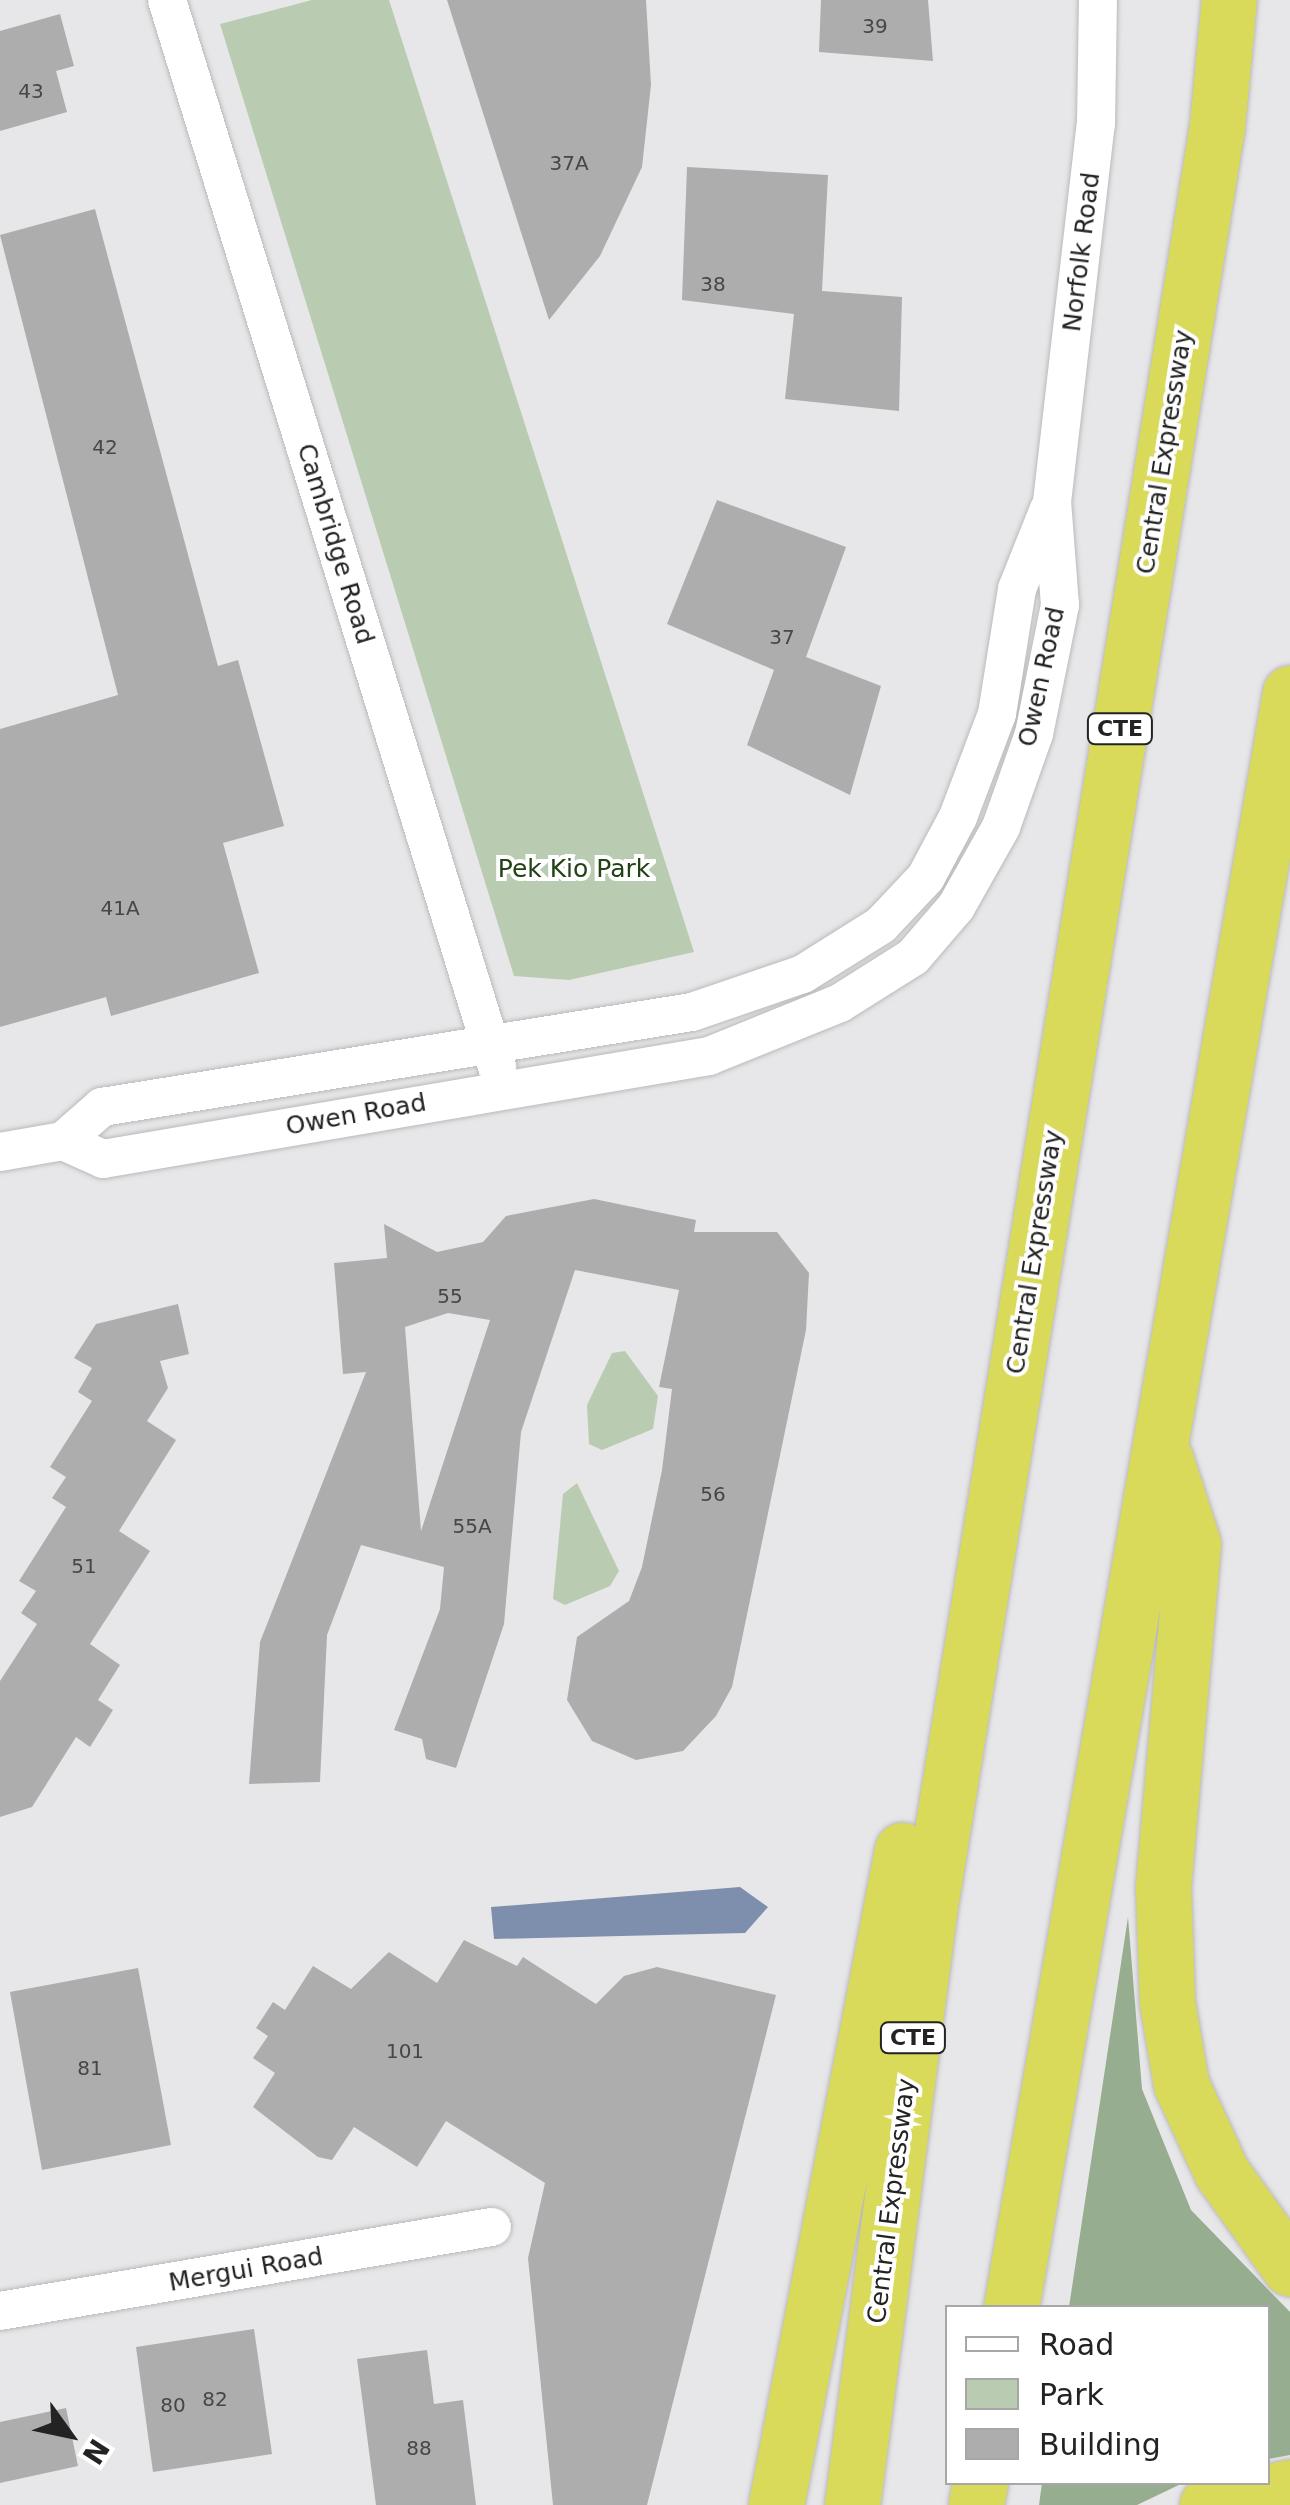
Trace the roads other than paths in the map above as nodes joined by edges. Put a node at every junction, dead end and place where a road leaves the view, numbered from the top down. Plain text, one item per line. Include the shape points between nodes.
1 (167, 0) edge
2 (1098, 0) edge
3 (1230, 0) edge
4 (1052, 502) junction
5 (1290, 693) edge
6 (490, 1045) junction
7 (504, 1088) junction
8 (63, 1141) junction
9 (0, 1152) edge
10 (1164, 1455) junction
11 (984, 1572) junction
12 (492, 2227) dead end
13 (1290, 2268) edge
14 (1012, 2305) edge
15 (0, 2311) edge
16 (1290, 2487) edge
17 (1216, 2501) edge
18 (1290, 2504) edge
19 (776, 2505) edge
20 (852, 2505) edge

1 - 6 street, Cambridge Road
2 - 4 street, Norfolk Road via 1096,124
3 - 11 highway, Central Expressway / CTE via 1217,126
4 - 6 street, Owen Road via 1017,589 997,714 958,817 926,877 881,925 803,974 692,1012
4 - 7 street, Owen Road via 1060,605 1034,734 1001,827 956,907 913,957 840,1003 710,1056
5 - 10 highway
6 - 7 street, Cambridge Road
6 - 8 street, Owen Road via 102,1107
7 - 8 street, Owen Road via 103,1159
8 - 9 street
10 - 13 highway via 1193,1544 1163,1886 1167,2002 1181,2084 1222,2173
10 - 14 highway
11 - 19 highway via 946,1632
11 - 20 highway, Central Expressway / CTE
12 - 15 street, Mergui Road
16 - 17 highway
17 - 18 highway

